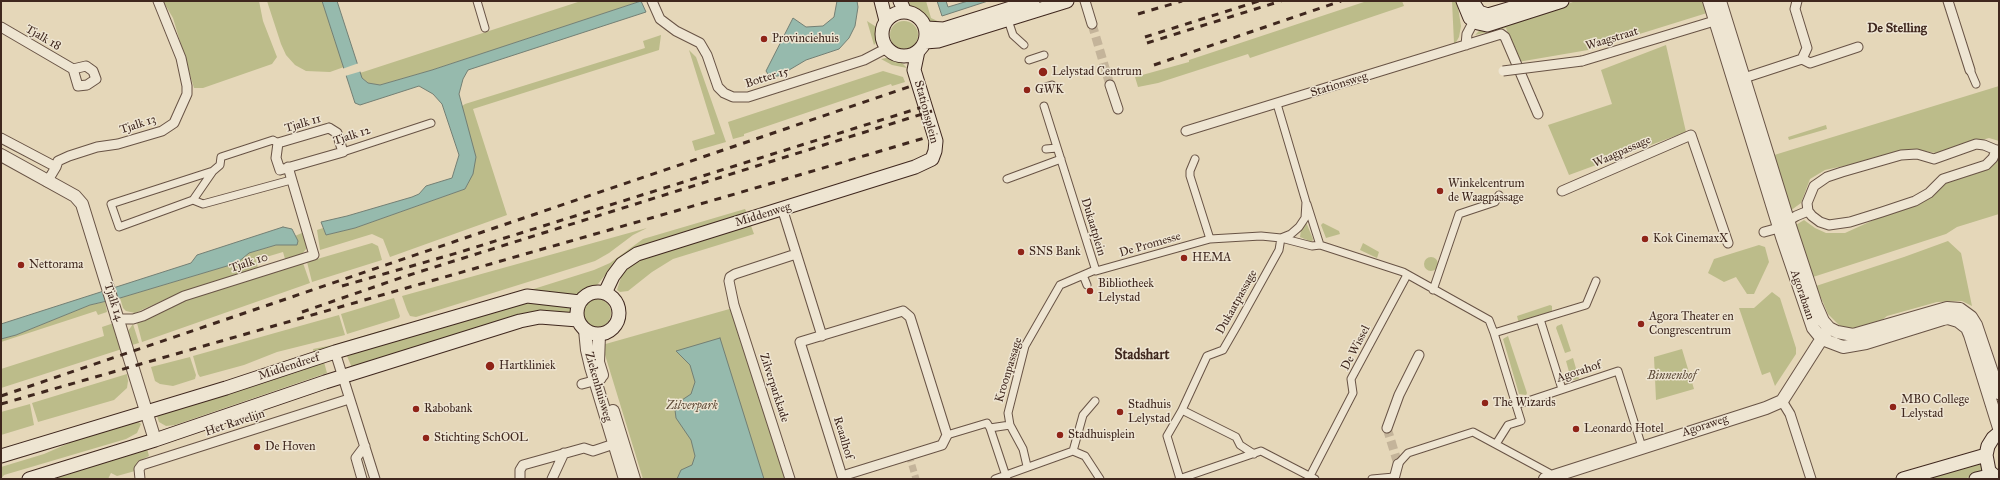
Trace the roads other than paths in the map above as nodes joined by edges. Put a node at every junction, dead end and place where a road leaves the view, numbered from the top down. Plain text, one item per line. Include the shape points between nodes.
1 (158, 1) edge
2 (477, 1) edge
3 (652, 1) edge
4 (881, 1) edge
5 (1032, 1) edge
6 (1067, 1) edge
7 (1085, 1) edge
8 (1463, 1) edge
9 (1535, 1) edge
10 (1562, 1) edge
11 (1709, 1) edge
12 (1720, 1) edge
13 (1797, 1) edge
14 (1948, 1) edge
15 (903, 7) edge
16 (1475, 11) edge
17 (1006, 15) junction
18 (1720, 19) junction
19 (886, 21) junction
20 (1092, 24) tunnel mouth
21 (1, 27) edge
22 (485, 28) dead end
23 (926, 28) junction
24 (1024, 45) dead end
25 (1466, 45) junction
26 (922, 47) junction
27 (1858, 47) dead end
28 (887, 48) junction
29 (1044, 55) dead end
30 (903, 56) junction
31 (1802, 59) junction
32 (1029, 60) dead end
33 (73, 69) dead end
34 (914, 70) junction
35 (1970, 70) joint
36 (1503, 71) dead end
37 (1739, 80) junction
38 (1976, 84) dead end
39 (1052, 85) dead end
40 (1110, 85) tunnel mouth
41 (1039, 89) dead end
42 (1277, 104) junction
43 (1044, 106) dead end
44 (1118, 109) dead end
45 (1538, 114) dead end
46 (431, 123) dead end
47 (1186, 131) dead end
48 (1, 138) edge
49 (278, 143) junction
50 (1057, 148) junction
51 (1046, 149) dead end
52 (1997, 150) edge
53 (343, 152) junction
54 (934, 154) joint
55 (1, 155) edge
56 (1061, 159) junction
57 (1195, 159) dead end
58 (56, 167) junction
59 (284, 169) junction
60 (212, 171) junction
61 (1007, 179) dead end
62 (291, 180) junction
63 (47, 182) junction
64 (1562, 191) dead end
65 (1499, 195) dead end
66 (193, 200) junction
67 (1306, 202) junction
68 (782, 208) junction
69 (1808, 211) junction
70 (1788, 221) junction
71 (1764, 232) dead end
72 (1280, 238) junction
73 (1210, 239) junction
74 (1728, 243) dead end
75 (1320, 245) junction
76 (796, 254) junction
77 (1095, 270) junction
78 (1083, 275) junction
79 (1407, 275) junction
80 (1596, 281) dead end
81 (1060, 285) joint
82 (1087, 286) dead end
83 (1434, 290) junction
84 (605, 293) junction
85 (580, 302) junction
86 (118, 319) junction
87 (1540, 319) junction
88 (582, 325) junction
89 (1829, 328) junction
90 (1494, 333) junction
91 (599, 334) junction
92 (822, 336) junction
93 (1822, 339) junction
94 (336, 352) junction
95 (1419, 356) dead end
96 (342, 377) junction
97 (599, 380) junction
98 (582, 384) dead end
99 (1562, 389) junction
100 (1999, 393) edge
101 (349, 399) junction
102 (1095, 401) dead end
103 (1782, 401) junction
104 (1516, 405) junction
105 (1182, 410) junction
106 (147, 411) junction
107 (1010, 425) junction
108 (990, 428) junction
109 (1387, 428) tunnel mouth
110 (1999, 428) edge
111 (1999, 433) edge
112 (947, 435) junction
113 (155, 440) junction
114 (619, 442) junction
115 (1496, 444) junction
116 (365, 446) junction
117 (1642, 447) junction
118 (1073, 451) junction
119 (564, 453) junction
120 (1254, 454) junction
121 (1986, 455) junction
122 (1, 456) edge
123 (1398, 464) joint
124 (1027, 466) junction
125 (1006, 477) edge
126 (1995, 477) edge
127 (1312, 478) edge
128 (1394, 478) edge
129 (1548, 478) edge
130 (29, 479) edge
131 (140, 479) edge
132 (362, 479) edge
133 (375, 479) edge
134 (520, 479) edge
135 (552, 479) edge
136 (625, 479) edge
137 (634, 479) edge
138 (790, 479) edge
139 (995, 479) edge
140 (1100, 479) edge
141 (1180, 479) edge
142 (1372, 479) edge
143 (1811, 479) edge
144 (1903, 479) edge
145 (1976, 479) edge

1 - 58 street, Tjalk 13 via 181,58 187,86 187,94 174,123 162,131 69,156 58,161
2 - 22 street
3 - 28 street, Botter 15 via 660,19 676,31 700,43 718,87 733,97 748,97 864,60
4 - 19 main road
5 - 17 main road
6 - 17 main road
7 - 20 street
8 - 16 main road via 1467,13
9 - 16 main road via 1497,14 1488,15
10 - 16 main road via 1487,25 1482,25
11 - 18 street, Agorabaan
12 - 18 street, Agorabaan
13 - 31 street via 1795,9 1807,48
14 - 35 street
15 - 19 main road
15 - 23 main road via 918,17
16 - 25 street
17 - 23 main road via 944,29
17 - 24 street via 1013,35
17 - 26 main road
18 - 36 street, Waagstraat, bridge via 1582,61
18 - 37 street, Agorabaan
19 - 28 main road via 882,35
21 - 33 street, Tjalk 18
23 - 26 main road
25 - 42 street, Stationsweg
25 - 45 street, Stationsweg via 1501,34 1505,37
26 - 30 main road via 910,56
26 - 34 main road, Stationsplein
27 - 31 street via 1810,63
28 - 30 main road
29 - 32 street
30 - 34 main road, Stationsplein
31 - 37 street
34 - 54 main road, Stationsplein via 936,141
35 - 38 street
37 - 70 street, Agorabaan
39 - 41 street
40 - 44 street
42 - 47 street, Stationsweg
42 - 67 street
43 - 50 street
46 - 53 street, Tjalk 12
48 - 58 street
49 - 53 street, Tjalk 11 via 328,128 337,133
49 - 59 street, Tjalk 11 via 276,158
49 - 60 street, Tjalk 11 via 273,140 221,156 220,165
50 - 51 street
50 - 56 street
52 - 69 street via 1986,165 1943,179 1929,193 1915,201 1829,225 1820,222
52 - 69 street via 1976,144 1934,159 1918,154 1901,155 1827,177 1814,186 1807,203
53 - 59 street, Tjalk 12
54 - 68 main road, Middenweg via 926,162 915,167
55 - 63 street, Tjalk 14
56 - 61 street
56 - 77 street, Dukaatplein
57 - 73 street via 1190,171
58 - 63 street
59 - 62 street, Tjalk 10
60 - 66 street
60 - 66 street via 111,204 112,218 119,227
62 - 66 street via 203,204
62 - 86 street, Tjalk 10 via 314,254 184,296 134,319
63 - 86 street, Tjalk 14 via 75,196 82,204
64 - 74 street, Waagpassage via 1691,135
65 - 83 street via 1495,202 1459,214
67 - 72 street via 1305,218 1291,234
67 - 75 street
68 - 76 street
68 - 84 main road, Middenweg via 637,254 622,264
69 - 70 street
70 - 71 street
70 - 89 street, Agorabaan via 1816,305
70 - 93 street, Agorabaan via 1808,317
72 - 73 street, De Promesse via 1254,236
72 - 75 street, De Promesse via 1312,246
72 - 105 street, Dukaatpassage via 1279,250 1238,324 1223,350 1207,356
73 - 77 street, De Promesse
75 - 79 street, De Promesse
76 - 92 street
76 - 138 street, Zilverparkkade via 730,277 729,286
77 - 78 street, Dukaatplein
78 - 81 street, Dukaatplein
78 - 82 street
79 - 83 street
79 - 127 street, De Wissel via 1352,379 1352,393
80 - 87 street via 1586,305
81 - 107 street, Kroonpassage via 1025,346 1008,413
83 - 90 street via 1490,320
84 - 85 main road via 592,293
84 - 91 main road via 616,303 619,315 611,330
85 - 88 main road via 577,308
85 - 94 main road, Middendreef via 527,296
86 - 106 street, Tjalk 14
87 - 90 street
87 - 99 street
88 - 91 main road
88 - 96 main road via 549,317 531,318
88 - 97 street, Ziekenhuisweg via 587,350
89 - 93 street
89 - 100 street, Agorabaan via 1853,335 1947,308 1960,309 1971,317 1976,325
90 - 104 street
91 - 97 street, Ziekenhuisweg
92 - 112 street, Reaalhof via 903,311 910,317
92 - 112 street, Reaalhof via 800,342 842,476 942,445
93 - 103 street
93 - 110 street via 1838,346 1856,346 1943,319 1958,321 1967,328 1970,335
94 - 96 street
94 - 106 main road, Middendreef
95 - 109 street via 1399,395
96 - 101 street
96 - 113 main road
97 - 98 street
97 - 114 street, Ziekenhuisweg
99 - 104 street, Agorahof
99 - 117 street, Agorahof via 1618,371
101 - 116 street
101 - 131 street, Het Ravelijn via 142,465 139,469
102 - 118 street via 1082,415
103 - 117 street, Agoraweg
103 - 143 street via 1790,414
104 - 115 street via 1521,421 1508,425
105 - 120 street via 1236,437 1240,445
105 - 141 street, Dukaatpassage via 1167,436
106 - 113 street, Tjalk 14
106 - 122 main road, Middendreef
107 - 108 street, Reaalhof
107 - 124 street, Kroonpassage via 1023,449
108 - 112 street, Reaalhof via 987,423
108 - 125 street
111 - 121 main road via 1988,446
113 - 130 main road
114 - 119 street via 593,451 584,448
114 - 136 street, Ziekenhuisweg
114 - 137 street, Ziekenhuisweg
115 - 123 street via 1473,432 1408,453
115 - 129 street via 1550,473
116 - 132 street via 356,458
116 - 133 street
117 - 129 street, Agoraweg
118 - 124 street
118 - 140 street via 1085,456
119 - 134 street via 523,465
119 - 135 street
120 - 127 street via 1261,452
120 - 141 street
121 - 126 main road via 1987,466
121 - 144 main road
123 - 128 street
124 - 125 street
125 - 139 street
126 - 145 main road
128 - 142 street

